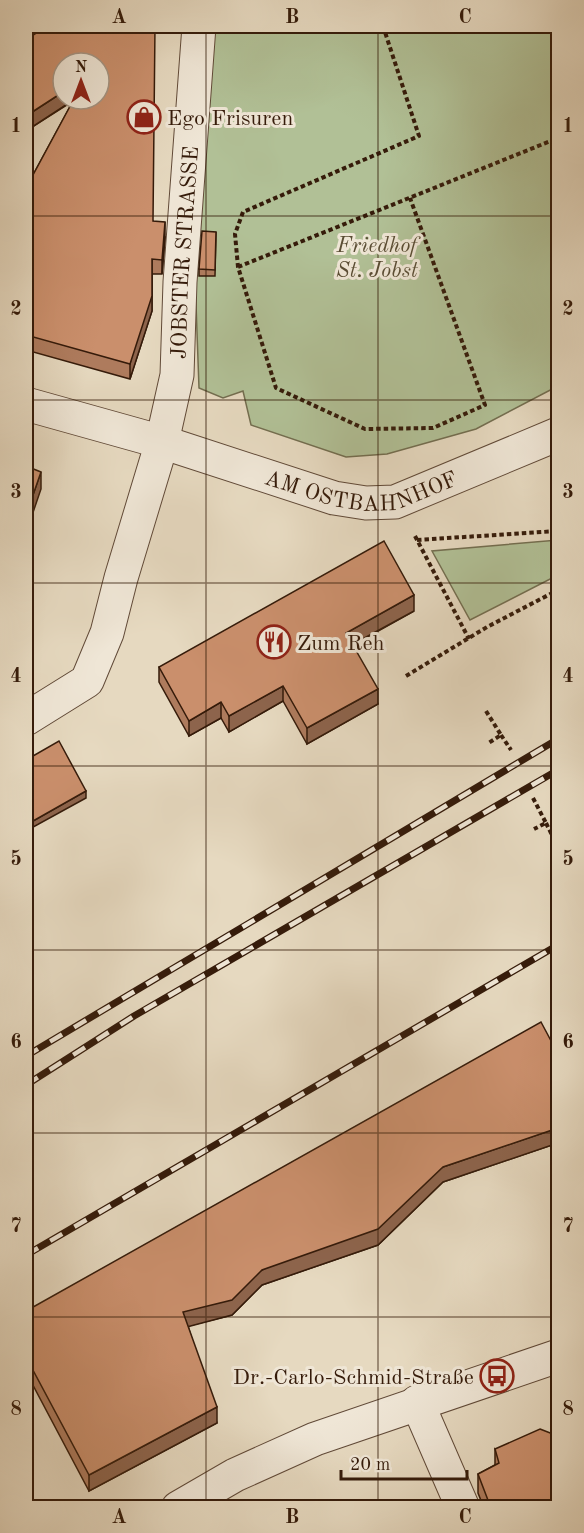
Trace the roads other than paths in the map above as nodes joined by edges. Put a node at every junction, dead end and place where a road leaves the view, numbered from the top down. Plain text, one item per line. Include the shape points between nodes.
1 (199, 26) edge
2 (26, 404) edge
3 (557, 435) edge
4 (162, 442) junction
5 (26, 719) edge
6 (558, 1356) edge
7 (417, 1402) junction
8 (178, 1508) edge
9 (463, 1508) edge

1 - 4 street, JOBSTER STRASSE via 177,375
2 - 4 street, AM OSTBAHNHOF
3 - 4 street, AM OSTBAHNHOF via 396,502 366,503 334,498
4 - 5 street via 107,633 87,681
6 - 7 street
7 - 8 street via 315,1439 235,1475
7 - 9 street

